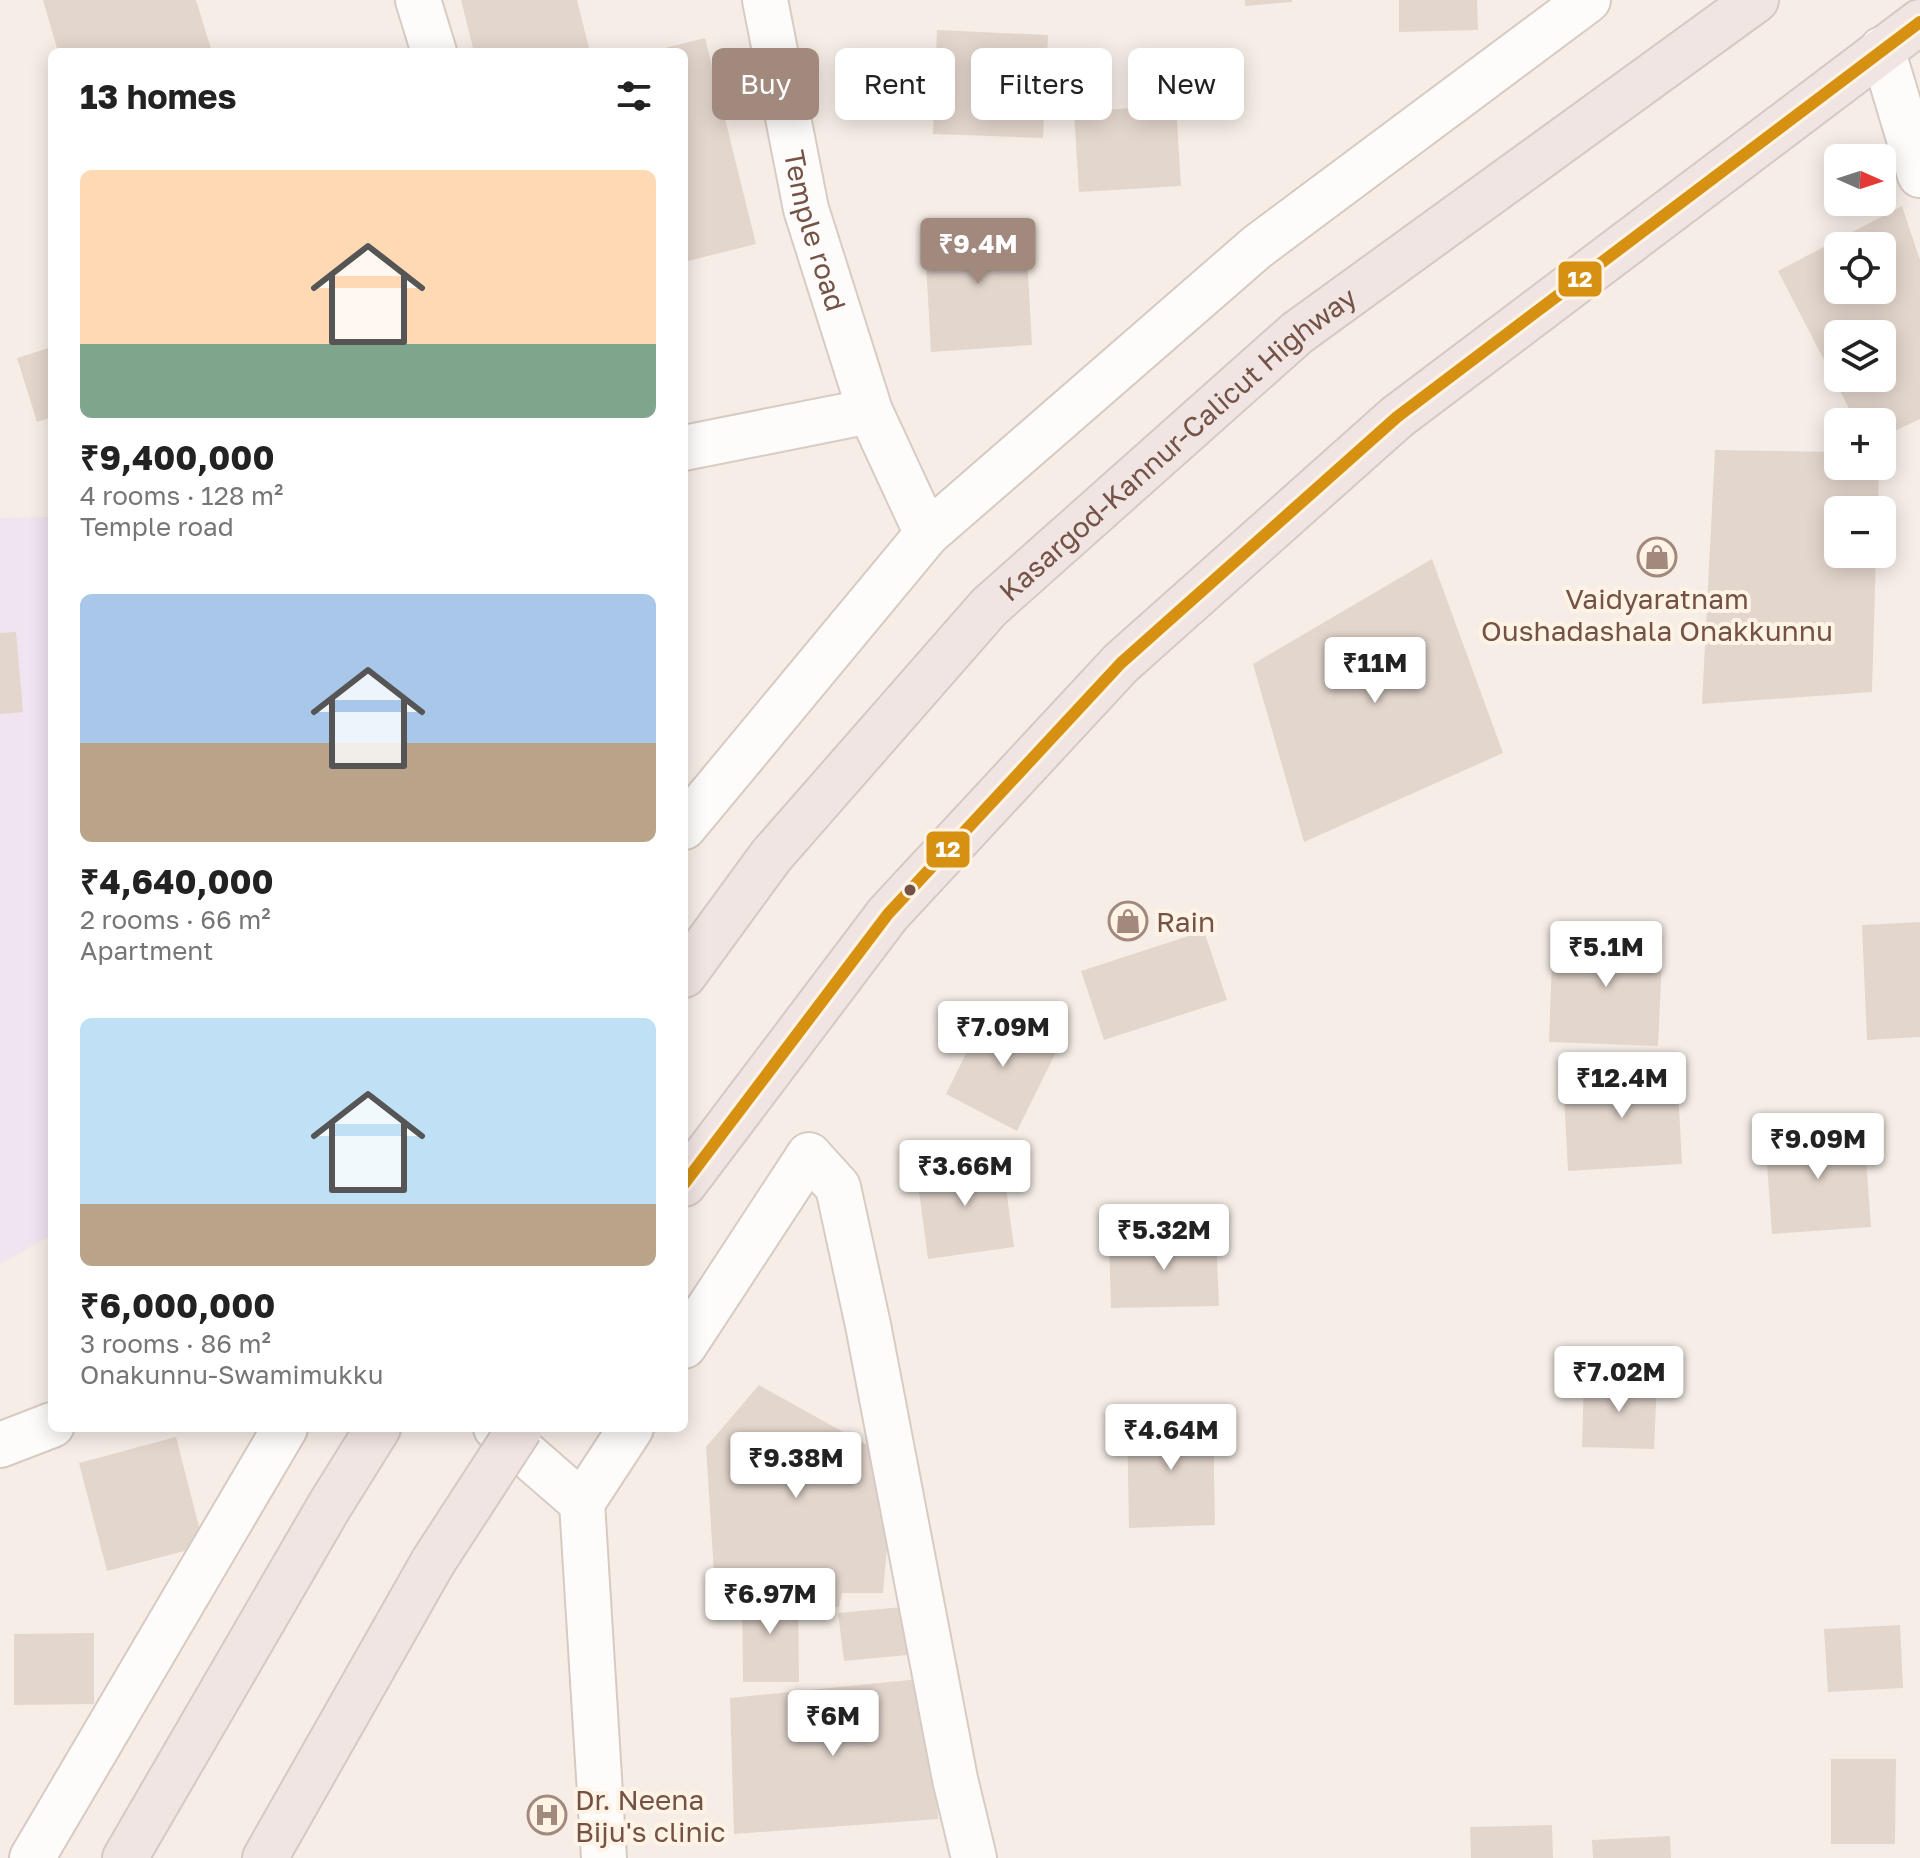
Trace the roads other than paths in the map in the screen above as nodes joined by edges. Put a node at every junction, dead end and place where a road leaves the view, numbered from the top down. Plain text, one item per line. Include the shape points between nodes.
1 (418, 0) edge
2 (765, 0) edge
3 (1588, 0) edge
4 (1756, 0) edge
5 (1920, 22) edge
6 (433, 48) edge
7 (1882, 49) junction
8 (1920, 175) edge
9 (870, 411) junction
10 (688, 447) edge
11 (927, 534) junction
12 (688, 822) edge
13 (688, 970) edge
14 (688, 1179) edge
15 (688, 1340) edge
16 (48, 1427) edge
17 (283, 1432) edge
18 (376, 1432) edge
19 (501, 1432) edge
20 (517, 1432) edge
21 (628, 1432) edge
22 (0, 1445) edge
23 (582, 1503) junction
24 (32, 1858) edge
25 (125, 1858) edge
26 (265, 1858) edge
27 (604, 1858) edge
28 (974, 1858) edge

1 - 6 street
2 - 9 street, Temple road via 806,209
3 - 11 street via 1257,247
4 - 13 highway, Kasargod-Kannur-Calicut Highway via 1297,333 989,607 771,856
5 - 7 highway
7 - 8 street
7 - 14 highway via 1397,417 1121,663 888,914
9 - 10 street
9 - 11 street, Temple road
11 - 12 street
15 - 28 street via 809,1155 838,1187
16 - 22 street
17 - 24 street
18 - 25 highway
19 - 23 street
20 - 26 highway, bridge via 433,1562
21 - 23 street
23 - 27 street

